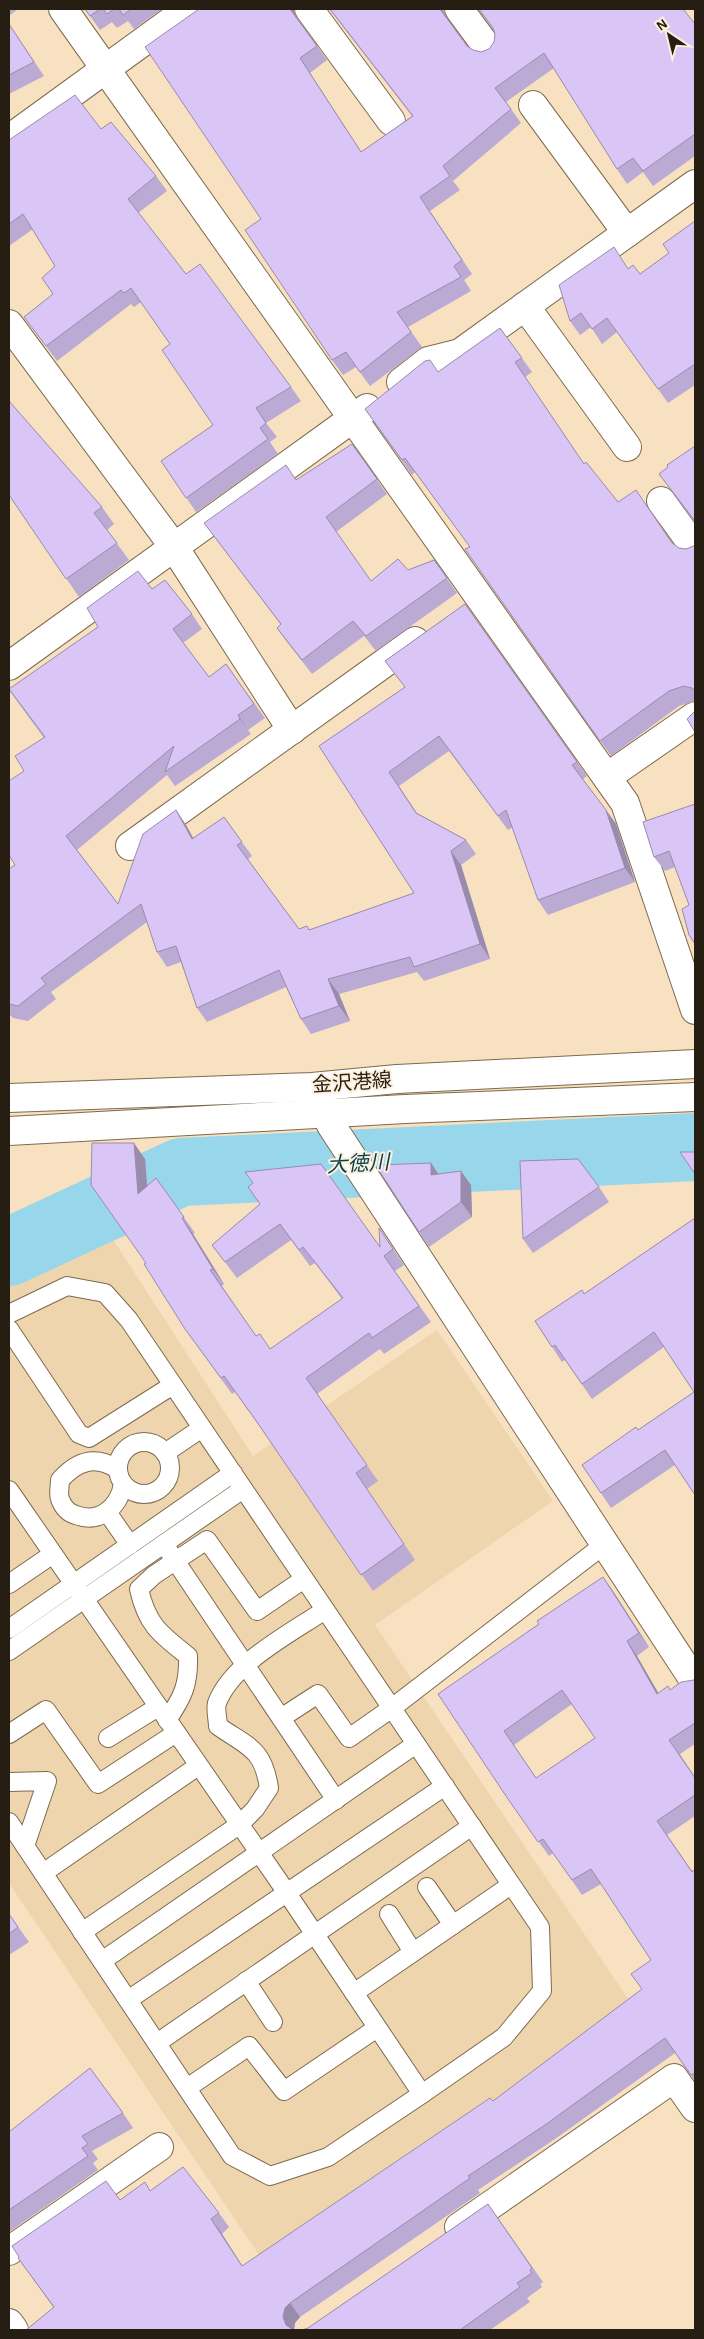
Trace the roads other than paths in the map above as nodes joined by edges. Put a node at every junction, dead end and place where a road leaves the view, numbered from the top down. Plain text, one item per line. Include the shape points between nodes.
1 (63, 9) edge
2 (188, 9) edge
3 (309, 9) edge
4 (459, 9) edge
5 (490, 50) edge
6 (106, 68) junction
7 (533, 105) dead end
8 (391, 121) dead end
9 (9, 139) edge
10 (695, 184) edge
11 (627, 233) junction
12 (525, 306) junction
13 (9, 324) edge
14 (353, 419) junction
15 (627, 447) dead end
16 (661, 501) dead end
17 (174, 547) junction
18 (695, 548) edge
19 (479, 596) junction
20 (456, 612) edge
21 (432, 629) edge
22 (9, 666) edge
23 (695, 716) edge
24 (292, 730) junction
25 (607, 777) junction
26 (130, 846) dead end
27 (695, 1010) edge
28 (695, 1064) edge
29 (312, 1086) junction
30 (695, 1097) edge
31 (9, 1098) edge
32 (325, 1115) junction
33 (9, 1131) edge
34 (9, 1314) edge
35 (9, 1329) edge
36 (173, 1385) junction
37 (202, 1428) junction
38 (79, 1434) junction
39 (165, 1453) junction
40 (80, 1462) junction
41 (233, 1473) junction
42 (120, 1477) junction
43 (243, 1489) junction
44 (9, 1490) edge
45 (107, 1512) junction
46 (164, 1544) junction
47 (605, 1544) junction
48 (130, 1545) junction
49 (53, 1554) junction
50 (176, 1560) junction
51 (304, 1579) junction
52 (9, 1584) edge
53 (74, 1584) junction
54 (83, 1599) junction
55 (325, 1610) junction
56 (9, 1629) edge
57 (9, 1651) edge
58 (245, 1665) junction
59 (695, 1682) edge
60 (392, 1708) junction
61 (280, 1718) junction
62 (167, 1720) junction
63 (9, 1734) edge
64 (108, 1738) dead end
65 (416, 1744) junction
66 (198, 1766) junction
67 (9, 1782) edge
68 (445, 1786) junction
69 (336, 1800) junction
70 (9, 1822) edge
71 (239, 1825) junction
72 (472, 1826) junction
73 (25, 1846) junction
74 (259, 1853) junction
75 (43, 1873) junction
76 (511, 1885) junction
77 (427, 1887) dead end
78 (287, 1893) junction
79 (389, 1914) dead end
80 (453, 1925) junction
81 (82, 1932) junction
82 (314, 1934) junction
83 (414, 1952) junction
84 (102, 1961) junction
85 (246, 1981) junction
86 (354, 1993) junction
87 (128, 2000) junction
88 (273, 2022) dead end
89 (377, 2028) junction
90 (156, 2043) junction
91 (187, 2088) junction
92 (422, 2094) junction
93 (695, 2108) edge
94 (159, 2147) dead end
95 (439, 2240) edge
96 (9, 2251) edge
97 (9, 2323) edge
98 (14, 2330) edge

1 - 6 street
2 - 6 street
3 - 8 street
4 - 5 street
6 - 9 street
6 - 14 street
7 - 11 street
10 - 11 street
11 - 12 street
12 - 14 street via 460,353 428,361
12 - 15 street
13 - 17 street
14 - 17 street
14 - 19 street
16 - 18 street
17 - 22 street
17 - 24 street
19 - 20 street
19 - 25 street
21 - 24 street
23 - 25 street
24 - 26 street
25 - 27 street via 625,803
28 - 29 street, 金沢港線
29 - 31 street, 金沢港線
29 - 32 street
30 - 32 street, 金沢港線
32 - 33 street, 金沢港線
32 - 47 street
34 - 36 lane via 67,1286 105,1292 129,1320
35 - 38 lane
36 - 37 lane
36 - 38 lane via 89,1438
37 - 39 lane
37 - 41 lane
38 - 40 lane via 76,1449
39 - 42 lane via 154,1444 137,1443 123,1453
39 - 42 lane via 170,1473 162,1488 145,1495 129,1490
40 - 42 lane via 97,1460
40 - 45 lane via 60,1480 60,1498 68,1513 85,1519
41 - 43 lane
41 - 48 lane
42 - 45 lane via 120,1495
43 - 46 lane
43 - 51 lane
44 - 49 lane
45 - 48 lane
46 - 50 lane
46 - 54 lane
47 - 59 street
47 - 60 lane
48 - 53 lane
49 - 52 lane
49 - 53 lane
50 - 51 lane via 207,1540 257,1611
50 - 58 lane
50 - 62 lane via 139,1589 144,1611 160,1634 188,1656 188,1677 180,1701
51 - 55 lane
53 - 54 lane
53 - 56 lane
54 - 57 lane
54 - 62 lane
55 - 58 lane
55 - 60 lane
58 - 61 lane
58 - 71 lane via 216,1705 218,1726 252,1747 266,1769 270,1788 256,1809
60 - 61 lane via 349,1738 318,1694
60 - 65 lane
61 - 69 lane
62 - 63 lane via 98,1784 46,1710
62 - 64 lane
62 - 66 lane
65 - 68 lane
65 - 69 lane
66 - 71 lane
66 - 75 lane
67 - 73 lane via 47,1781
68 - 72 lane
68 - 78 lane
69 - 74 lane
70 - 73 lane
71 - 74 lane
71 - 81 lane
72 - 76 lane
72 - 82 lane
73 - 75 lane
74 - 78 lane
74 - 84 lane
75 - 81 lane
76 - 80 lane
76 - 92 lane via 540,1927 542,1991 504,2037
77 - 80 lane
78 - 82 lane
78 - 87 lane
79 - 83 lane
80 - 83 lane
81 - 84 lane
82 - 85 lane
82 - 86 lane
83 - 86 lane
84 - 87 lane
85 - 88 lane
85 - 90 lane
86 - 89 lane
87 - 90 lane
89 - 91 lane via 284,2091 249,2046
89 - 92 lane
90 - 91 lane
91 - 92 lane via 232,2156 270,2176 328,2157
93 - 95 street via 674,2078
94 - 96 street
97 - 98 street

